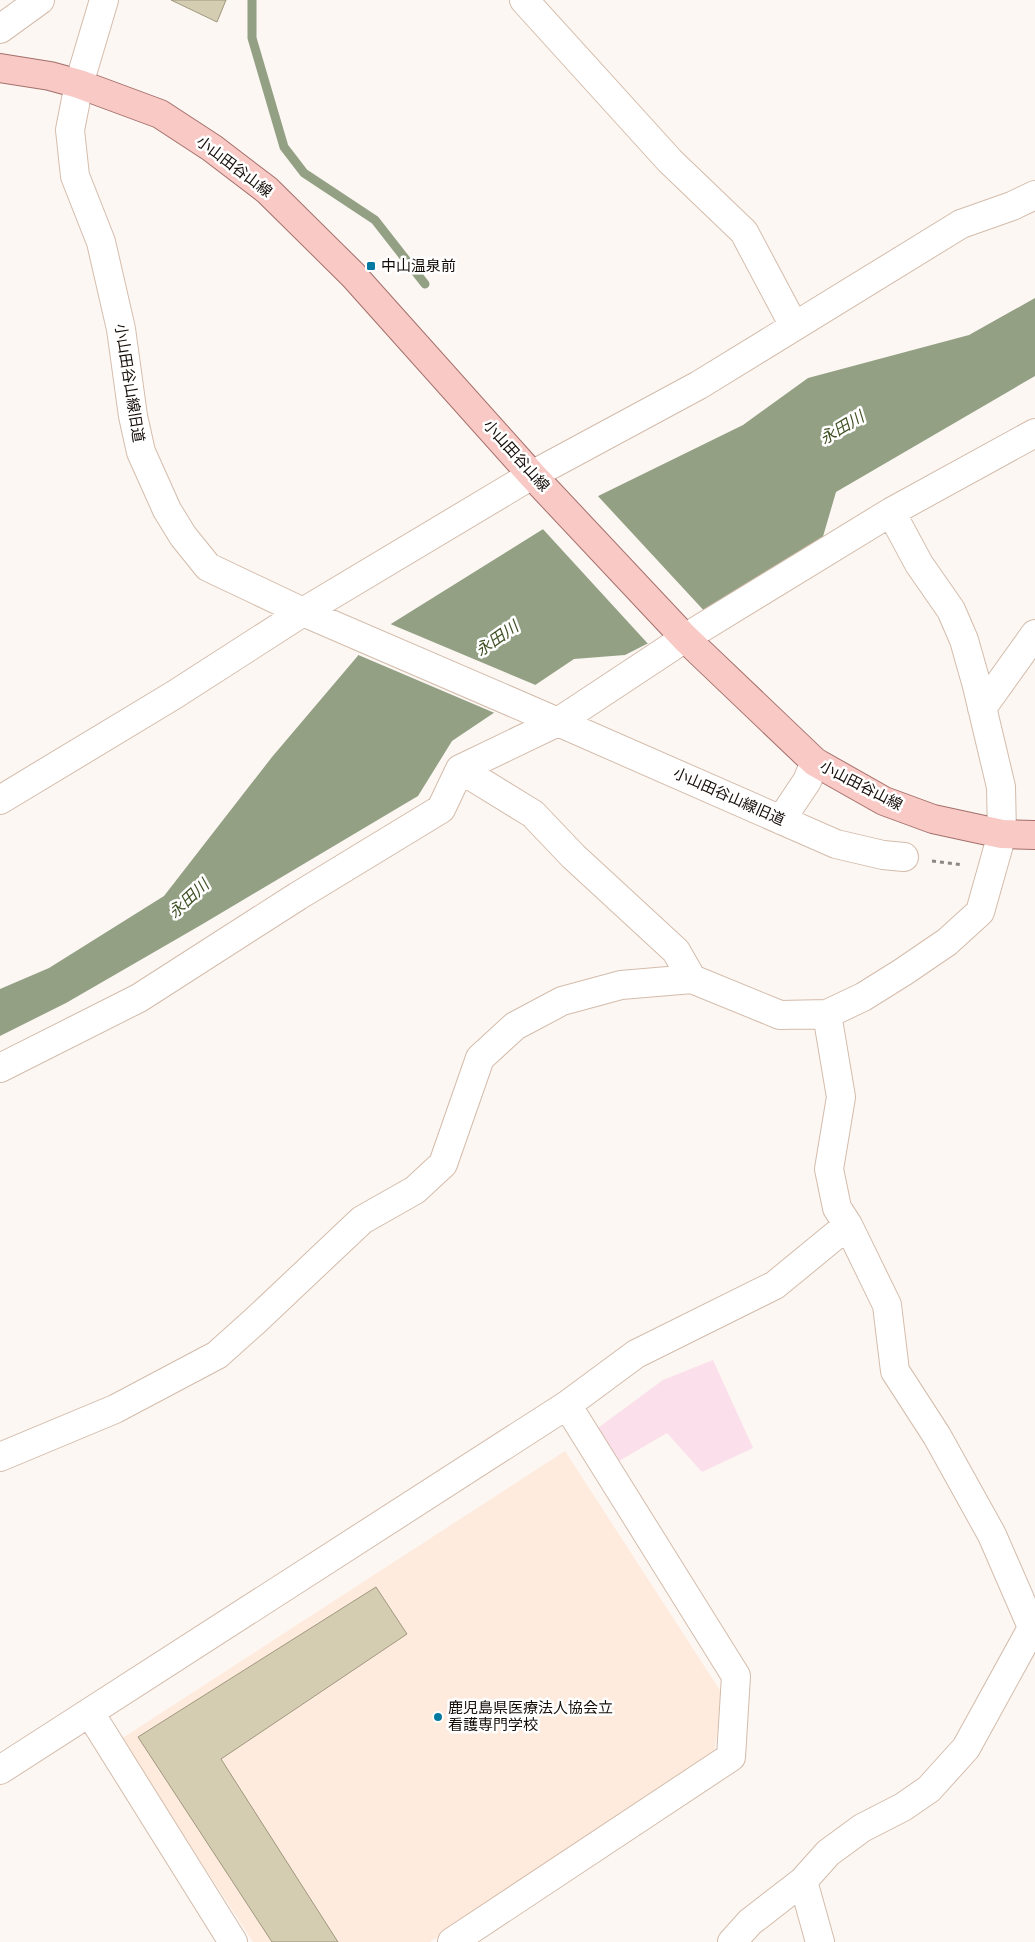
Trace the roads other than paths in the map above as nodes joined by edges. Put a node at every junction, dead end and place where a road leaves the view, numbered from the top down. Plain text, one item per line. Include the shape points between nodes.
1 (40, 0) edge
2 (104, 0) edge
3 (524, 0) edge
4 (0, 29) edge
5 (0, 68) edge
6 (80, 84) junction
7 (1035, 195) edge
8 (794, 326) junction
9 (1035, 433) edge
10 (532, 475) junction
11 (891, 512) junction
12 (303, 612) junction
13 (1035, 634) edge
14 (685, 638) junction
15 (982, 708) junction
16 (558, 722) junction
17 (815, 762) junction
18 (460, 769) junction
19 (0, 800) edge
20 (781, 820) junction
21 (1002, 834) junction
22 (1035, 835) edge
23 (904, 857) dead end
24 (692, 979) junction
25 (827, 1014) junction
26 (0, 1068) edge
27 (848, 1224) junction
28 (566, 1405) junction
29 (0, 1457) edge
30 (1033, 1631) edge
31 (90, 1713) junction
32 (0, 1770) edge
33 (803, 1881) junction
34 (233, 1942) edge
35 (452, 1942) edge
36 (732, 1942) edge
37 (820, 1942) edge

1 - 4 street
2 - 6 street, 小山田谷山線旧道
3 - 8 street via 670,161 744,232
5 - 6 main road, 小山田谷山線
6 - 10 main road, 小山田谷山線 via 160,114 267,190 353,275
6 - 12 street, 小山田谷山線旧道 via 70,130 75,176 101,242 121,329 141,452 167,510 208,567
7 - 8 street via 961,224
8 - 10 street via 699,385
9 - 11 street
10 - 12 street
10 - 14 main road, 小山田谷山線
11 - 14 street
11 - 15 street via 919,564 951,610 964,640
12 - 16 street, 小山田谷山線旧道
12 - 19 street via 174,695
13 - 15 street
14 - 16 street
14 - 17 main road, 小山田谷山線
15 - 21 street via 1001,787
16 - 18 street
16 - 20 street, 小山田谷山線旧道
17 - 20 street via 807,781
17 - 21 main road, 小山田谷山線 via 884,800 932,819
18 - 24 street via 533,814 676,951
18 - 26 street via 441,810 138,998
20 - 23 street, 小山田谷山線旧道 via 836,844
21 - 22 main road, 小山田谷山線
21 - 25 street via 980,912 947,942 903,972 863,997
24 - 25 street via 780,1015
24 - 29 street via 621,985 562,1001 516,1026 480,1058 443,1164 415,1190 362,1220 217,1355 115,1409
25 - 27 street via 841,1097 829,1169 837,1208
27 - 28 street via 775,1285 636,1354
27 - 30 street via 887,1305 895,1371 992,1535
28 - 31 street
28 - 35 street via 736,1676 731,1757
30 - 33 street via 966,1748 935,1783 828,1853
31 - 32 street
31 - 34 street
33 - 36 street via 750,1922
33 - 37 street

